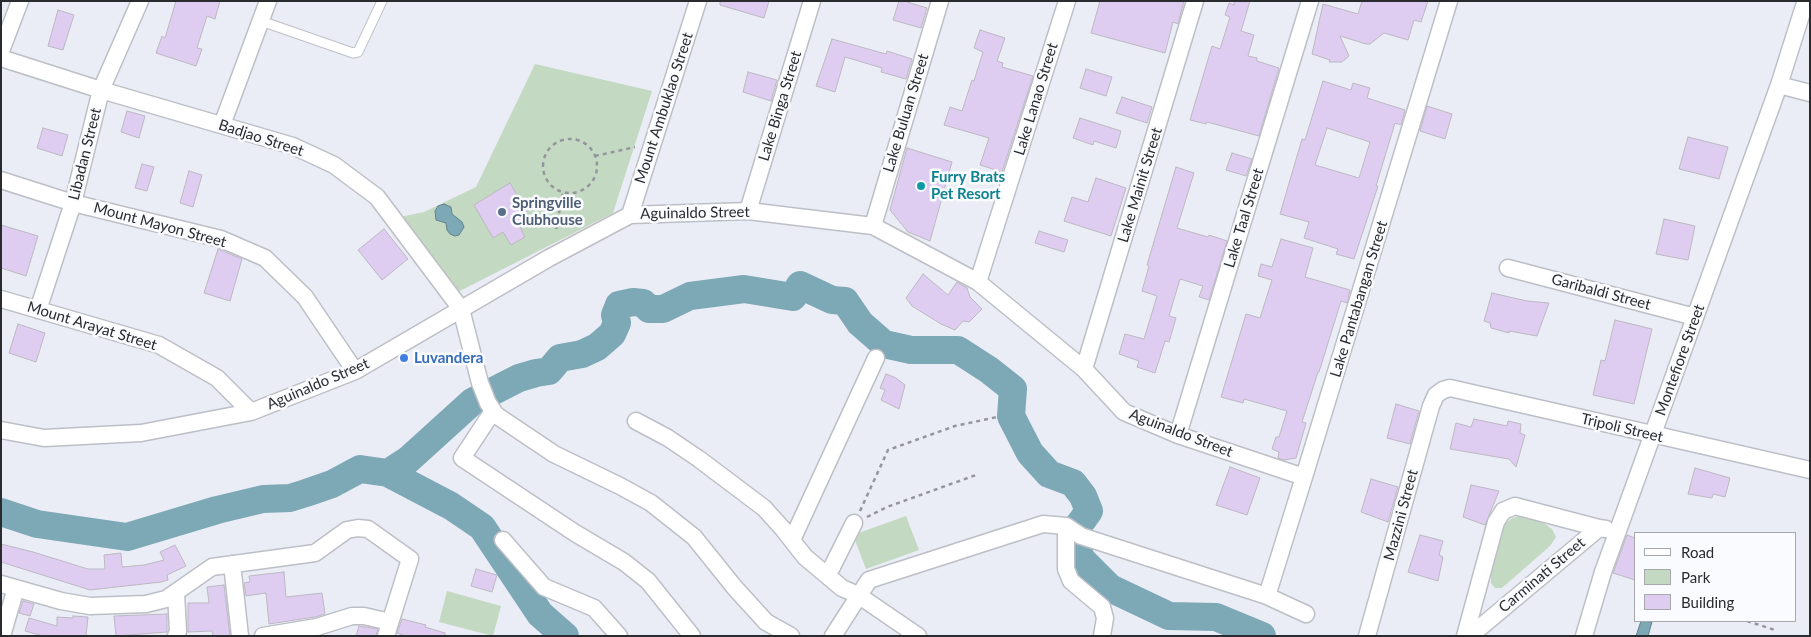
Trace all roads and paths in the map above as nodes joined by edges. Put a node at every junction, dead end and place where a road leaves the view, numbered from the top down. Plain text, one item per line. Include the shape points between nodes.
1 (20, 1) edge
2 (140, 1) edge
3 (268, 1) edge
4 (382, 1) edge
5 (698, 1) edge
6 (812, 1) edge
7 (940, 1) edge
8 (1067, 1) edge
9 (1195, 1) edge
10 (1310, 1) edge
11 (1448, 1) edge
12 (1803, 5) edge
13 (261, 20) junction
14 (1, 51) edge
15 (1, 58) edge
16 (1779, 86) junction
17 (101, 90) junction
18 (1810, 93) edge
19 (222, 125) junction
20 (653, 142) junction
21 (595, 156) junction
22 (1, 180) edge
23 (563, 192) junction
24 (73, 203) junction
25 (748, 211) junction
26 (630, 215) junction
27 (873, 226) junction
28 (556, 229) dead end
29 (1508, 268) dead end
30 (978, 282) junction
31 (1, 299) edge
32 (461, 309) junction
33 (38, 310) junction
34 (1695, 317) junction
35 (876, 358) dead end
36 (1084, 369) junction
37 (355, 372) junction
38 (1436, 395) joint
39 (490, 407) junction
40 (251, 412) junction
41 (997, 417) dead end
42 (636, 421) dead end
43 (1, 430) edge
44 (1178, 435) junction
45 (1653, 435) junction
46 (1810, 470) edge
47 (976, 474) dead end
48 (1304, 478) junction
49 (854, 523) junction
50 (1599, 528) junction
51 (1073, 530) junction
52 (1617, 533) junction
53 (503, 540) dead end
54 (792, 540) junction
55 (232, 564) junction
56 (826, 574) junction
57 (9, 586) edge
58 (176, 593) junction
59 (858, 595) junction
60 (1267, 596) junction
61 (1306, 614) dead end
62 (1750, 622) edge
63 (388, 629) edge
64 (1775, 630) dead end
65 (2, 636) edge
66 (176, 636) edge
67 (240, 636) edge
68 (263, 636) edge
69 (619, 636) edge
70 (692, 636) edge
71 (790, 636) edge
72 (833, 636) edge
73 (918, 636) edge
74 (1102, 636) edge
75 (1367, 636) edge
76 (1466, 636) edge
77 (1470, 636) edge
78 (1584, 636) edge

1 - 14 street
2 - 17 street, Libadan Street
3 - 13 street
4 - 13 lane via 358,52 354,53
5 - 20 street, Mount Ambuklao Street
6 - 25 street, Lake Binga Street
7 - 27 street, Lake Buluan Street
8 - 30 street, Lake Lanao Street
9 - 36 street, Lake Mainit Street
10 - 44 street, Lake Taal Street
11 - 48 street, Lake Pantabangan Street
12 - 16 street, Montefiore Street
13 - 19 street
15 - 17 street, Badjao Street
16 - 18 street
16 - 34 street, Montefiore Street
17 - 19 street, Badjao Street
17 - 24 street, Libadan Street
19 - 32 street, Badjao Street via 293,146 334,164 377,197
20 - 21 path
20 - 26 street, Mount Ambuklao Street
21 - 23 path via 596,175 591,183 576,192
21 - 23 path via 591,148 576,139 559,140 552,145 543,160 545,177 550,185
22 - 24 street, Mount Mayon Street
23 - 28 path
24 - 33 street, Libadan Street
24 - 37 street, Mount Mayon Street via 221,239 264,258 305,297
25 - 26 street, Aguinaldo Street
25 - 27 street, Aguinaldo Street
26 - 32 street, Aguinaldo Street
27 - 30 street, Aguinaldo Street
29 - 34 street, Garibaldi Street
30 - 36 street, Aguinaldo Street
31 - 33 street, Mount Arayat Street
32 - 37 street, Aguinaldo Street
32 - 39 street via 480,383
33 - 40 street, Mount Arayat Street via 159,345 217,378
34 - 45 street, Montefiore Street
35 - 54 street
36 - 44 street, Aguinaldo Street via 1124,412
37 - 40 street, Aguinaldo Street
38 - 45 street, Tripoli Street via 1450,388
38 - 75 street, Mazzini Street
39 - 70 street via 462,458 624,562 648,581
39 - 71 street via 496,416 554,454 651,503 694,537 766,622
40 - 43 street, Aguinaldo Street via 142,434 44,438
41 - 49 path via 955,426 888,450
42 - 54 street via 699,459 764,508
44 - 48 street, Aguinaldo Street
45 - 46 street, Tripoli Street
45 - 52 street, Montefiore Street
47 - 49 path
48 - 60 street, Lake Pantabangan Street
49 - 56 street
50 - 52 street, Carminati Street
50 - 76 street via 1515,506 1503,511 1496,522
50 - 77 street, Carminati Street
51 - 59 street via 1043,524 1034,526 869,580
51 - 60 street
51 - 74 street via 1066,569 1071,581 1102,607 1105,618
52 - 78 street, Montefiore Street
53 - 69 street via 544,586 594,608
54 - 56 street via 805,557
55 - 58 street via 212,567
55 - 63 street via 315,553 347,530 368,529 410,559
55 - 67 street
56 - 59 street via 842,588
57 - 58 street via 90,606 146,604
57 - 65 street
58 - 66 street
59 - 72 street
59 - 73 street
60 - 61 street
62 - 64 path
63 - 68 street via 364,616 352,616 317,627

